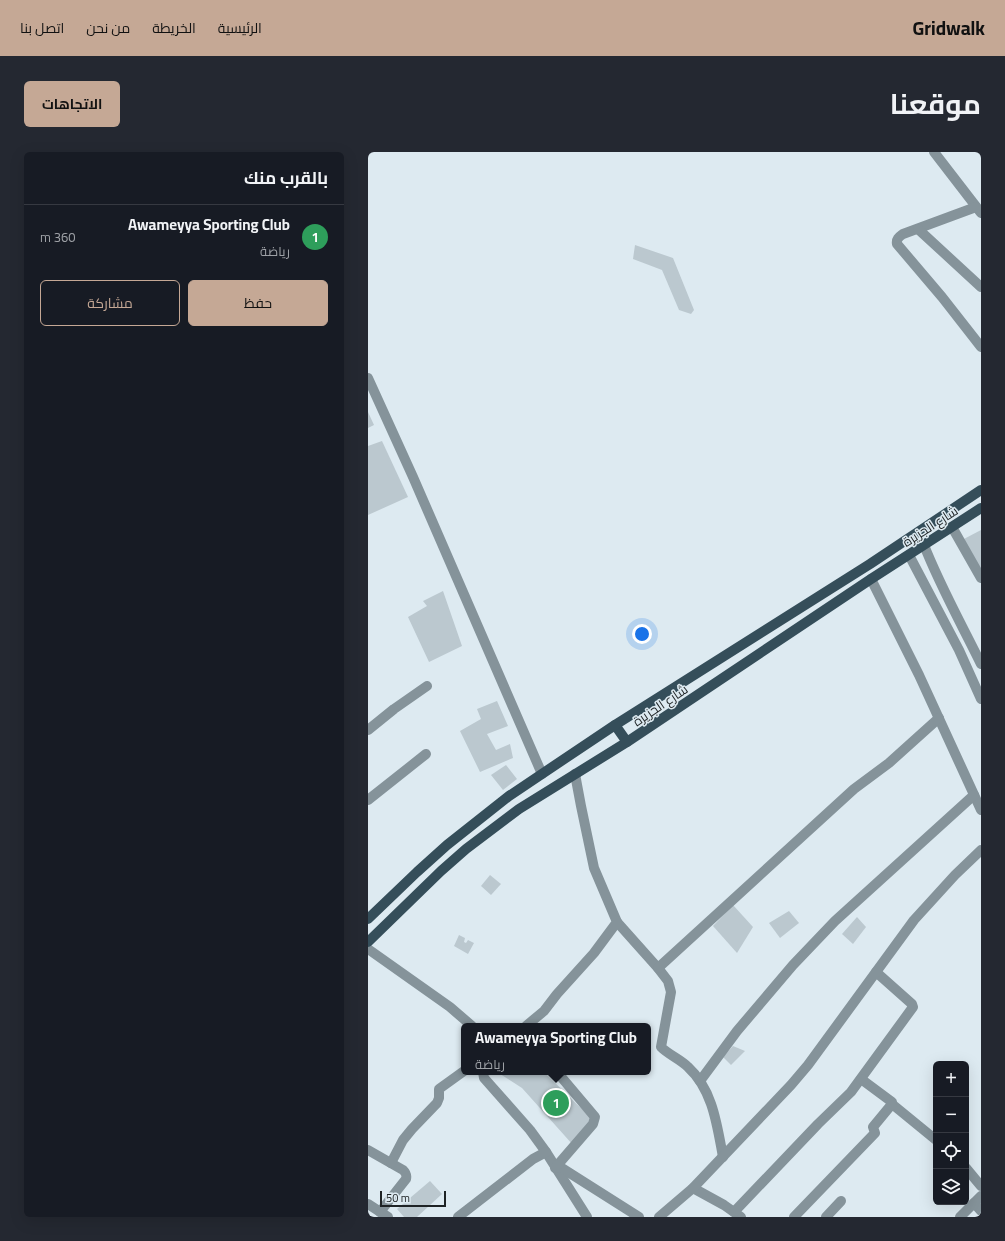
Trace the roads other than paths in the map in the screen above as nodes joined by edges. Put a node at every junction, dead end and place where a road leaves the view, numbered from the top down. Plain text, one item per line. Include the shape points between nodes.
1 (934, 152) edge
2 (978, 210) edge
3 (918, 229) junction
4 (981, 287) edge
5 (981, 347) edge
6 (368, 378) edge
7 (981, 490) edge
8 (981, 508) edge
9 (952, 527) junction
10 (924, 545) junction
11 (909, 555) junction
12 (870, 564) junction
13 (857, 572) junction
14 (981, 578) edge
15 (871, 579) junction
16 (981, 664) edge
17 (427, 686) dead end
18 (981, 699) edge
19 (938, 718) junction
20 (615, 725) junction
21 (368, 730) edge
22 (628, 742) junction
23 (426, 754) dead end
24 (542, 774) junction
25 (575, 774) junction
26 (974, 795) junction
27 (368, 800) edge
28 (981, 810) edge
29 (981, 850) edge
30 (368, 919) edge
31 (617, 922) junction
32 (369, 938) edge
33 (368, 949) edge
34 (658, 968) junction
35 (876, 972) junction
36 (469, 1023) edge
37 (530, 1023) edge
38 (461, 1073) edge
39 (484, 1075) edge
40 (560, 1075) edge
41 (861, 1079) junction
42 (700, 1081) junction
43 (892, 1104) junction
44 (933, 1138) edge
45 (368, 1150) edge
46 (546, 1152) junction
47 (723, 1157) junction
48 (391, 1163) junction
49 (556, 1167) junction
50 (967, 1169) edge
51 (981, 1186) edge
52 (694, 1188) junction
53 (978, 1200) edge
54 (841, 1201) dead end
55 (368, 1204) edge
56 (981, 1211) edge
57 (384, 1214) edge
58 (738, 1214) edge
59 (458, 1217) edge
60 (587, 1217) edge
61 (639, 1217) edge
62 (659, 1217) edge
63 (794, 1217) edge
64 (826, 1217) edge
65 (960, 1217) edge

1 - 2 street
2 - 3 street
3 - 4 street
3 - 5 street via 903,234 898,238 897,244
6 - 24 street via 414,477
7 - 12 main road, شارع الجزيرة
8 - 9 main road, شارع الجزيرة
9 - 10 main road, شارع الجزيرة
9 - 14 street
10 - 11 main road, شارع الجزيرة
10 - 16 street via 935,573
11 - 15 main road, شارع الجزيرة
11 - 18 street via 959,650
12 - 13 main road, شارع الجزيرة
12 - 15 main road
13 - 15 main road
13 - 20 main road, شارع الجزيرة
15 - 19 street
15 - 22 main road, شارع الجزيرة
17 - 21 street
19 - 26 street
19 - 34 street via 889,763 854,789
20 - 22 main road
20 - 24 main road, شارع الجزيرة
22 - 25 main road, شارع الجزيرة
23 - 27 street
24 - 30 main road, شارع الجزيرة via 509,796 446,846
25 - 31 street via 594,868
25 - 32 main road, شارع الجزيرة via 519,809 466,849
26 - 28 street
26 - 42 street via 835,921 793,965 737,1031
29 - 35 street via 955,874 914,920
31 - 34 street
31 - 37 street via 544,1011
33 - 36 street
34 - 42 street via 668,981 671,992 661,1047 679,1059
35 - 41 street via 913,1005
35 - 47 street via 791,1086
38 - 48 street via 439,1089 437,1103 403,1140
39 - 46 street
40 - 49 street via 595,1117 593,1124
41 - 43 street
41 - 58 street
42 - 47 street via 710,1098
43 - 44 street
43 - 63 street via 873,1127 875,1134
45 - 48 street
46 - 49 street
46 - 59 street via 533,1159
47 - 52 street
48 - 57 street via 407,1176
49 - 60 street
49 - 61 street
50 - 51 street
52 - 58 street
52 - 62 street
53 - 56 street
53 - 65 street
54 - 64 street
55 - 57 street

